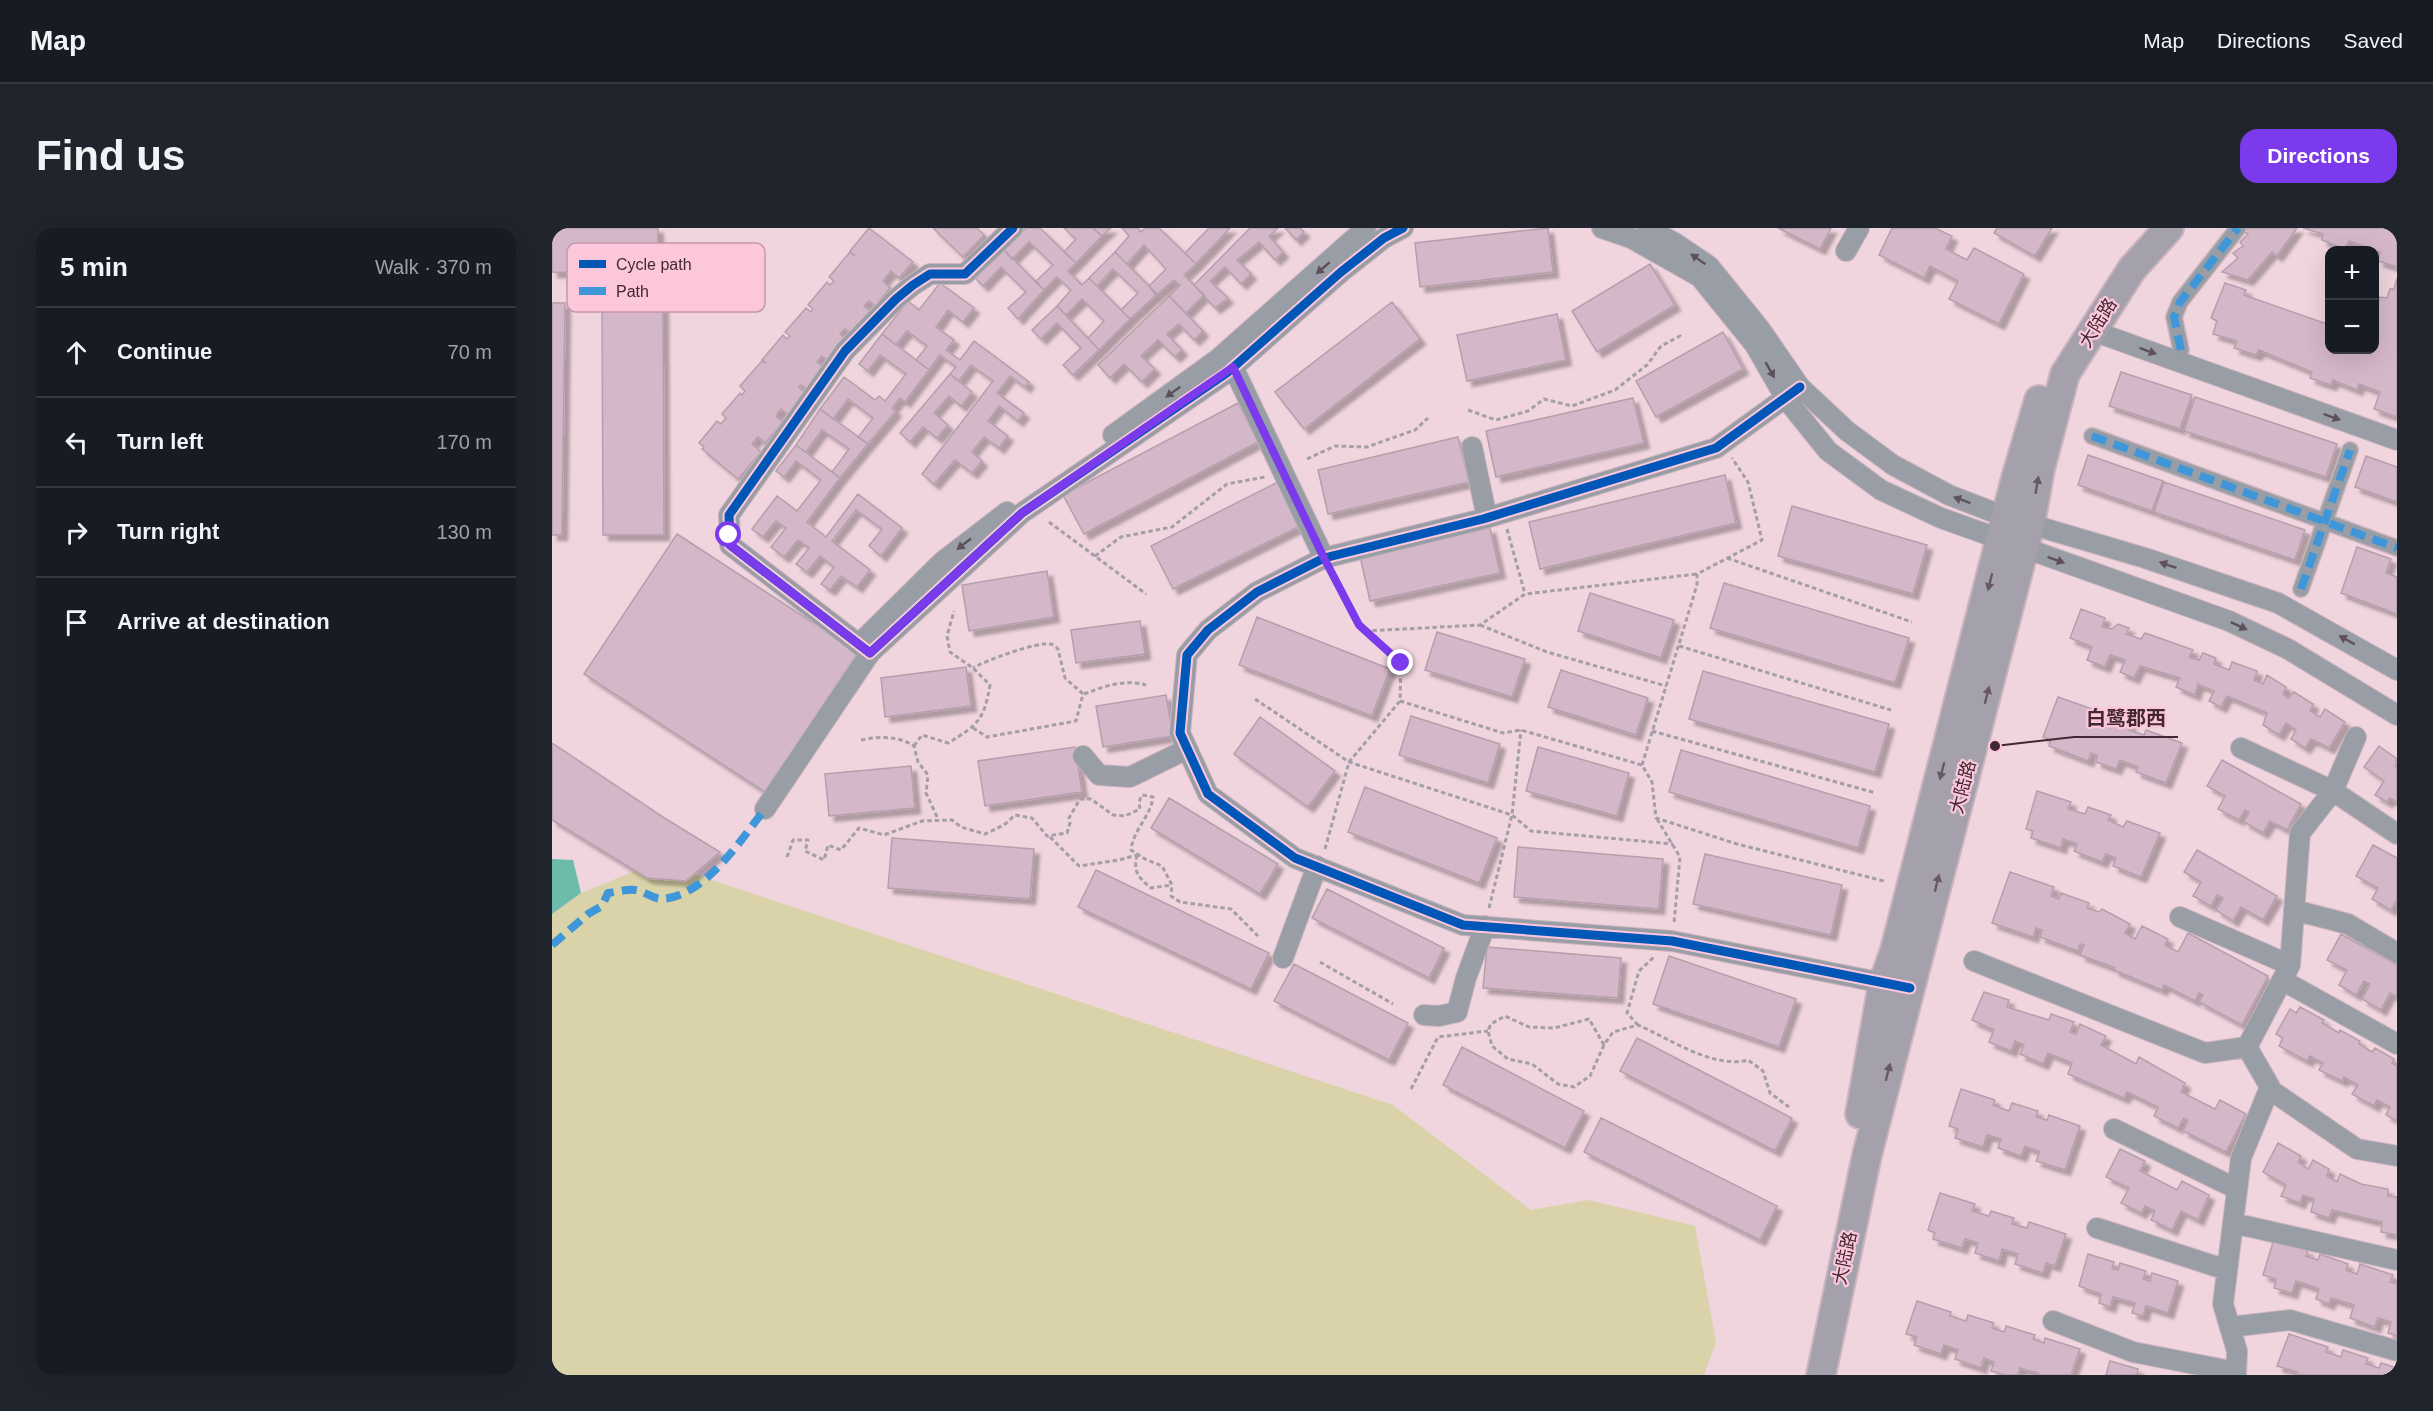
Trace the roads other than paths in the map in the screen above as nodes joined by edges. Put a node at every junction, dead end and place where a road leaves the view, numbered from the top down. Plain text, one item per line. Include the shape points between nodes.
1 (1013, 228) edge
2 (1366, 228) edge
3 (1403, 228) edge
4 (1602, 228) edge
5 (1647, 228) edge
6 (1859, 228) edge
7 (2149, 228) edge
8 (2169, 228) edge
9 (2238, 228) edge
10 (1846, 251) dead end
11 (2093, 331) junction
12 (2181, 350) dead end
13 (1233, 367) junction
14 (1793, 393) junction
15 (2092, 436) dead end
16 (2397, 440) edge
17 (1472, 447) dead end
18 (2350, 450) dead end
19 (1487, 518) junction
20 (2323, 521) junction
21 (2015, 532) junction
22 (2397, 548) edge
23 (1324, 558) junction
24 (2301, 589) dead end
25 (865, 648) junction
26 (2397, 670) edge
27 (2397, 715) edge
28 (2356, 737) dead end
29 (2241, 748) dead end
30 (1187, 749) junction
31 (1083, 756) dead end
32 (2334, 791) junction
33 (765, 809) dead end
34 (2397, 834) edge
35 (1318, 867) junction
36 (2294, 910) junction
37 (2180, 918) dead end
38 (1485, 926) junction
39 (2397, 953) edge
40 (1283, 958) dead end
41 (1974, 961) dead end
42 (2286, 973) junction
43 (1897, 986) junction
44 (1424, 1015) dead end
45 (2397, 1044) edge
46 (2247, 1047) junction
47 (2269, 1089) junction
48 (2114, 1129) dead end
49 (2397, 1156) edge
50 (2237, 1189) junction
51 (2233, 1223) junction
52 (2097, 1228) dead end
53 (2397, 1260) edge
54 (2227, 1270) junction
55 (2052, 1321) dead end
56 (2230, 1327) junction
57 (2397, 1352) edge
58 (2236, 1374) edge
59 (1803, 1375) edge
60 (1821, 1375) edge

1 - 25 street via 965,274 930,274 889,306 845,351 729,515 730,545
2 -> 25 street via 1218,359 942,562
3 - 13 street via 1341,272
4 -> 14 street via 1631,238 1700,277
14 -> 5 street via 1760,329 1709,266
6 - 10 street
7 - 21 main road, 大陆路 via 2099,292 2045,379
8 - 11 main road, 大陆路 via 2132,269
9 - 12 street via 2180,302 2174,316
11 -> 16 street
21 -> 11 main road, 大陆路 via 2040,469 2065,374
13 - 23 street
13 - 25 street via 1022,513
14 - 19 street via 1716,448
21 -> 14 street via 1893,465
14 - 21 street via 1828,451 1881,490 1941,518
15 - 20 street
17 - 19 street
18 - 20 street
19 - 23 street
20 - 22 street
20 - 24 street
26 -> 21 street via 2278,603 2145,558
21 -> 27 street via 2288,649
21 - 43 main road, 大陆路 via 1895,950
23 - 30 street via 1257,592 1208,630 1187,655 1180,733
25 - 33 street
28 - 32 street
29 - 32 street
30 - 31 street via 1130,777 1099,775
30 - 35 street via 1208,794 1295,858
32 - 34 street
32 - 36 street via 2300,833
35 - 38 street via 1463,925
35 - 40 street
36 - 39 street via 2348,924
36 - 42 street
37 - 42 street
38 - 43 street via 1672,940
38 - 44 street via 1457,1012
41 - 46 street via 2205,1053
42 - 45 street
42 - 46 street
43 - 59 main road, 大陆路
60 -> 43 main road, 大陆路
46 - 47 street
47 - 49 street via 2357,1149
47 - 50 street via 2241,1158
48 - 50 street
50 - 51 street
51 - 53 street
51 - 54 street
52 - 54 street
54 - 56 street via 2223,1304
55 - 58 street via 2133,1352
56 - 57 street via 2290,1320
56 - 58 street via 2237,1350

